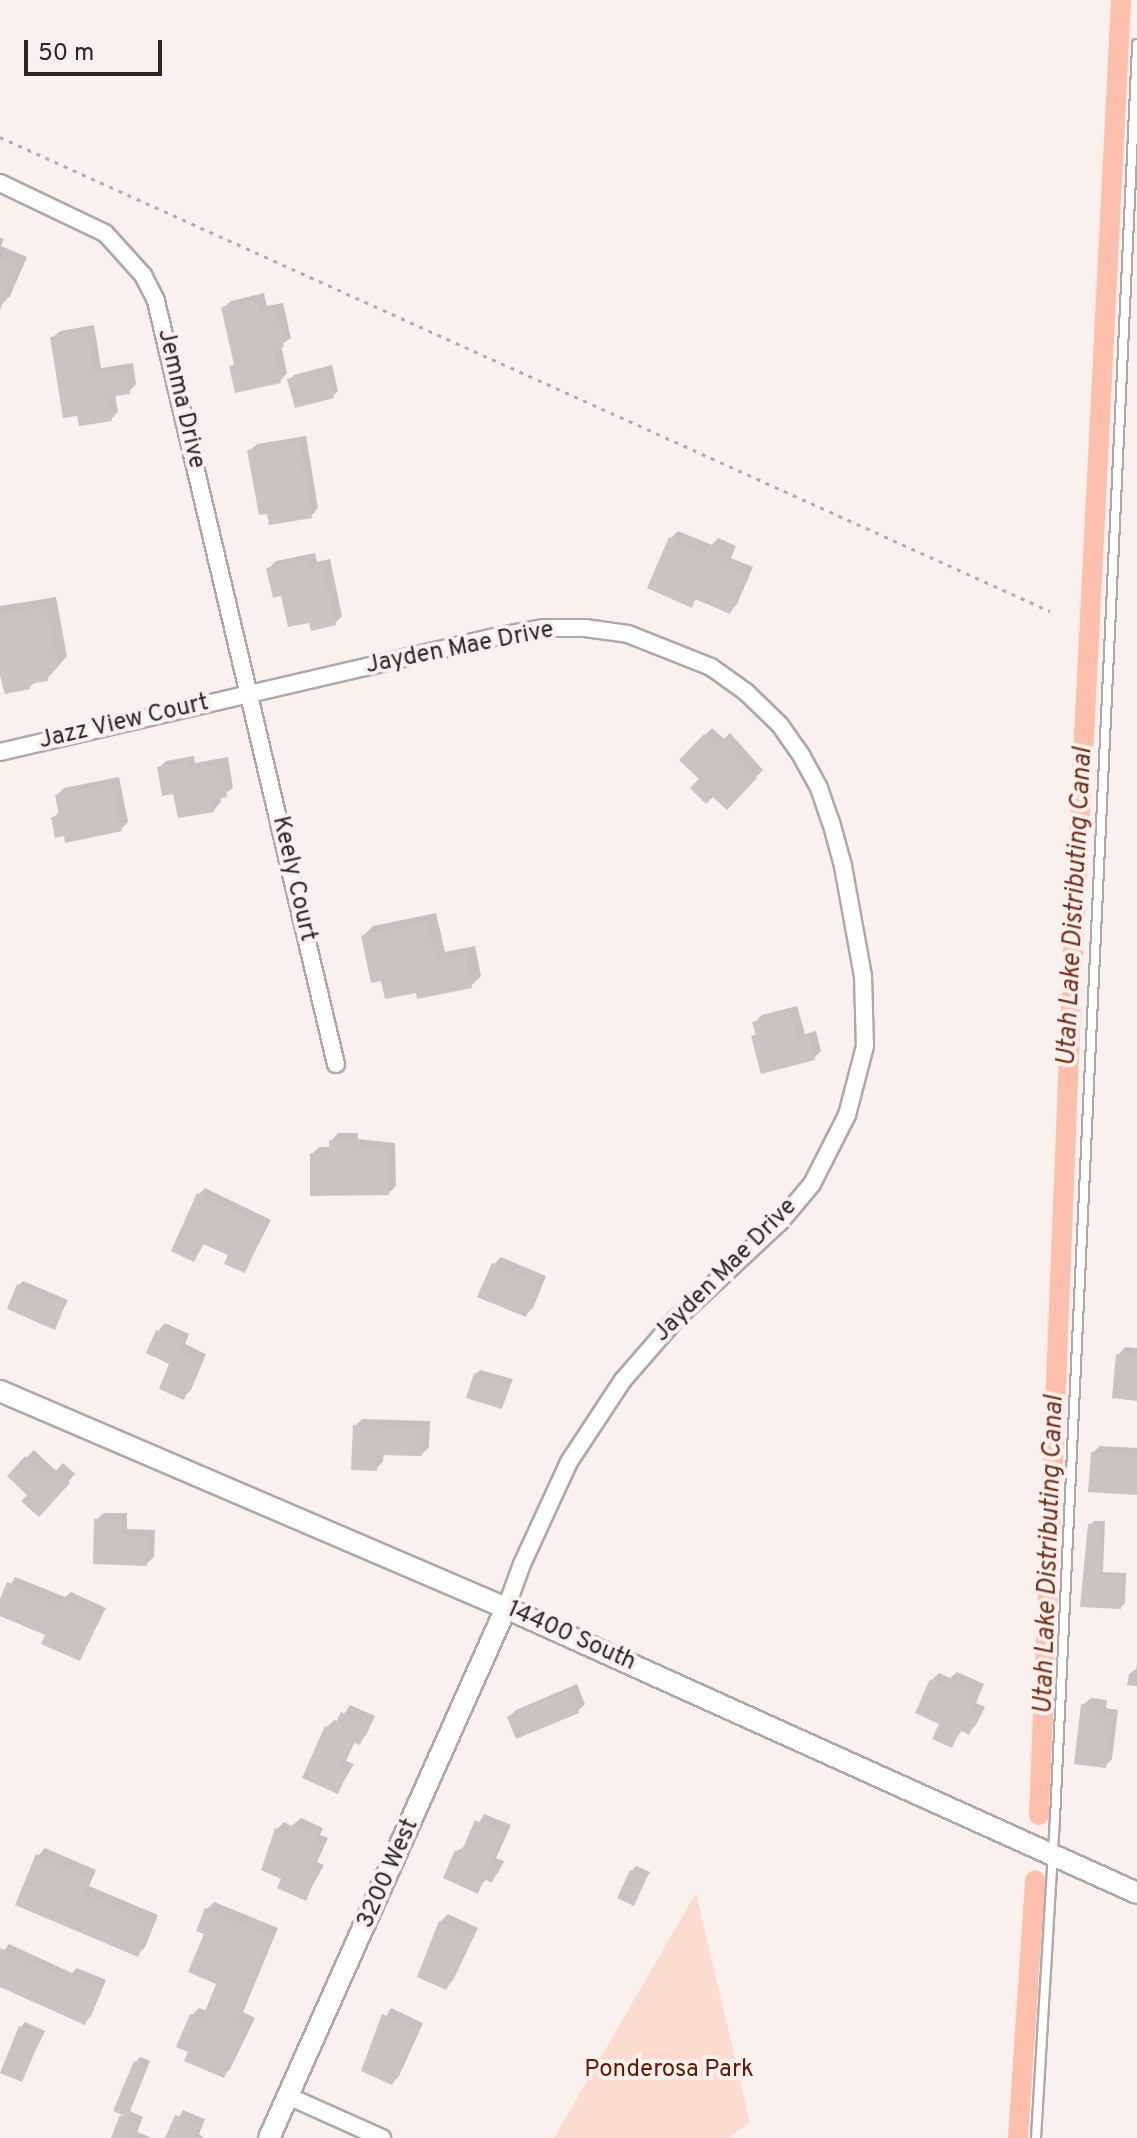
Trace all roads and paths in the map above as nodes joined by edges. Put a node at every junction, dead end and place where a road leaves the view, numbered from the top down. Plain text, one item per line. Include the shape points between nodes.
1 (1137, 44) edge
2 (0, 137) edge
3 (0, 183) edge
4 (1050, 611) dead end
5 (249, 694) junction
6 (0, 752) edge
7 (336, 1064) dead end
8 (0, 1391) edge
9 (506, 1608) junction
10 (1052, 1855) junction
11 (1137, 1893) edge
12 (288, 2096) junction
13 (269, 2138) edge
14 (382, 2138) edge
15 (1036, 2138) edge

1 - 10 lane
2 - 4 path
3 - 5 street, Jemma Drive via 105,233 150,288 166,336
5 - 6 street, Jazz View Court
5 - 7 street, Keely Court
5 - 9 street, Jayden Mae Drive via 544,628 628,634 711,667 746,692 780,725 802,757 831,822 866,1007 865,1046 847,1115 831,1152 796,1203 676,1319 623,1380 569,1462
8 - 9 street, 14400 South
9 - 10 street, 14400 South
9 - 12 street, 3200 West
10 - 11 street, 14400 South
10 - 15 lane
12 - 13 street, 3200 West
12 - 14 street

